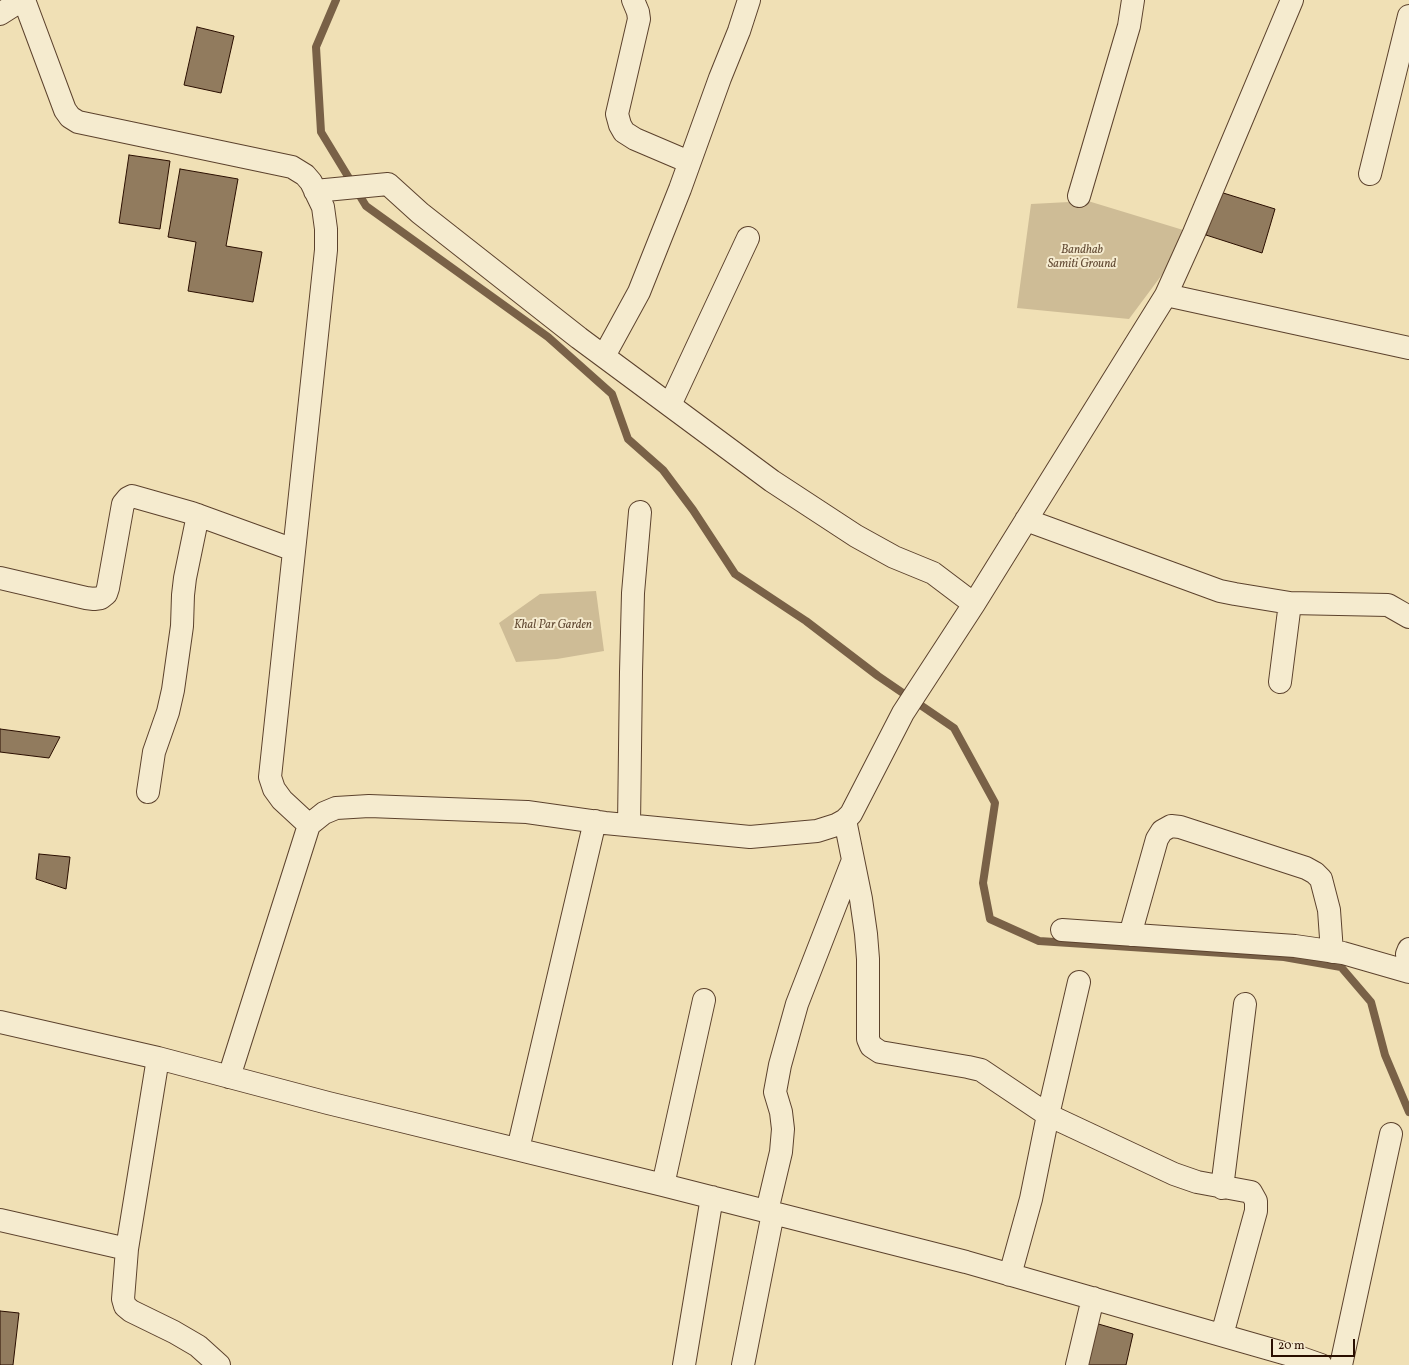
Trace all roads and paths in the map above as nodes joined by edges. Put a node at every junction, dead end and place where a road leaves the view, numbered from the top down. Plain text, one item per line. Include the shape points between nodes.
1 (23, 0) edge
2 (633, 0) edge
3 (749, 0) edge
4 (1134, 0) edge
5 (1292, 0) edge
6 (0, 14) edge
7 (1409, 16) edge
8 (689, 162) junction
9 (1370, 174) dead end
10 (315, 190) junction
11 (1079, 196) dead end
12 (748, 238) dead end
13 (1166, 295) junction
14 (1409, 348) edge
15 (604, 356) junction
16 (670, 405) junction
17 (640, 512) dead end
18 (198, 515) junction
19 (1026, 520) junction
20 (294, 550) junction
21 (0, 578) edge
22 (1290, 603) junction
23 (974, 604) junction
24 (1409, 617) edge
25 (1280, 682) dead end
26 (148, 792) dead end
27 (845, 820) junction
28 (595, 821) junction
29 (309, 825) junction
30 (629, 825) junction
31 (853, 860) junction
32 (1062, 930) dead end
33 (1130, 935) junction
34 (1409, 949) edge
35 (1332, 952) junction
36 (1409, 970) edge
37 (1079, 982) dead end
38 (704, 1000) dead end
39 (1246, 1004) dead end
40 (0, 1022) edge
41 (158, 1058) junction
42 (229, 1076) junction
43 (1048, 1115) junction
44 (1391, 1134) dead end
45 (518, 1149) junction
46 (663, 1185) junction
47 (1222, 1188) junction
48 (712, 1197) junction
49 (770, 1212) junction
50 (0, 1220) edge
51 (126, 1249) junction
52 (1010, 1275) junction
53 (1093, 1298) junction
54 (1222, 1335) junction
55 (219, 1365) edge
56 (684, 1365) edge
57 (743, 1365) edge
58 (1078, 1365) edge
59 (1321, 1365) edge
60 (1341, 1365) edge

1 - 6 street
1 - 10 street via 65,110 70,117 78,122 292,167 305,175
2 - 8 street via 639,18 617,114 618,120 624,132 635,139
3 - 8 street
4 - 11 street via 1129,26
5 - 13 street
7 - 9 street
8 - 15 street via 639,292
10 - 15 street via 388,184 420,213
10 - 20 street via 325,217 326,250
12 - 16 street
13 - 14 street
13 - 19 street
15 - 16 street
16 - 23 street via 778,486 856,536 894,557 933,573
17 - 30 street via 630,672
18 - 20 street
18 - 21 street via 136,496 128,498 123,504 108,588 101,598 86,598
18 - 26 street via 185,578 173,690 154,752
19 - 22 street via 1220,590
19 - 23 street
20 - 29 street via 270,777 274,789 282,800
22 - 24 street via 1388,605
22 - 25 street
23 - 27 street via 903,713 851,814
27 - 30 street via 817,831 762,837 739,837
27 - 31 street
28 - 29 street via 527,812 355,806 336,808 324,813
28 - 30 street
28 - 45 street
29 - 42 street
31 - 43 street via 866,934 868,1039 871,1046 880,1052 981,1070
31 - 49 street via 797,1004 780,1065 775,1092 783,1129
32 - 33 street
33 - 35 street via 1295,946
33 - 35 street via 1157,839 1162,831 1171,826 1315,873 1321,879 1330,910
34 - 36 street
35 - 36 street
37 - 43 street
38 - 46 street
39 - 47 street
40 - 41 street
41 - 42 street
41 - 51 street
42 - 45 street
43 - 47 street via 1174,1174
43 - 52 street via 1031,1199
44 - 60 street
45 - 46 street
46 - 48 street
47 - 54 street via 1251,1192 1257,1205
48 - 49 street
48 - 56 street
49 - 52 street
49 - 57 street
50 - 51 street
51 - 55 street via 123,1299 125,1306 198,1346
52 - 53 street
53 - 54 street
53 - 58 street
54 - 59 street

